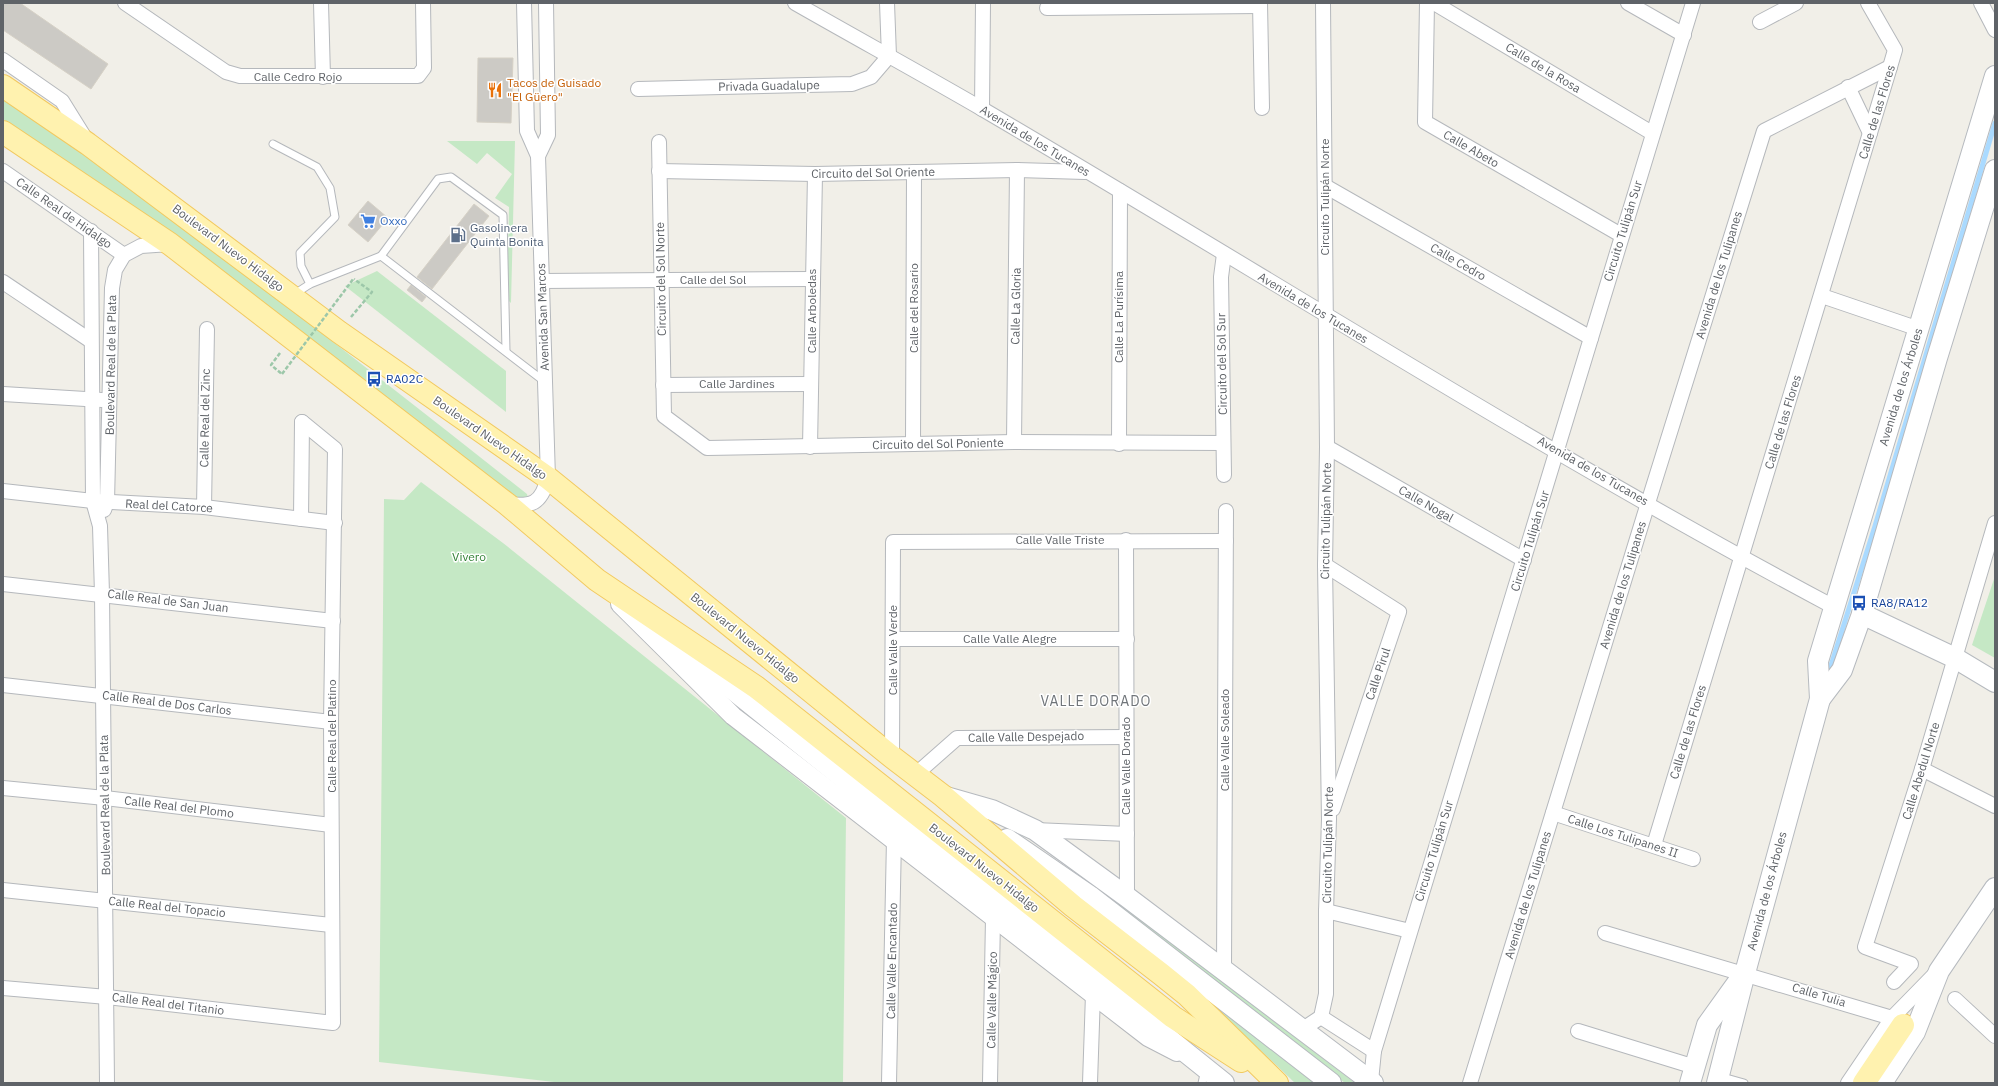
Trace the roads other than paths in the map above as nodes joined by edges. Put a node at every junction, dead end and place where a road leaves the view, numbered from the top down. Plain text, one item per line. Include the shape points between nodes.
1 (125, 3) edge
2 (423, 3) edge
3 (524, 3) edge
4 (546, 3) edge
5 (795, 3) edge
6 (982, 3) edge
7 (1323, 3) edge
8 (1427, 3) edge
9 (1434, 3) edge
10 (1628, 3) edge
11 (1693, 3) edge
12 (1796, 3) edge
13 (1868, 3) edge
14 (1981, 3) edge
15 (320, 4) edge
16 (1260, 4) edge
17 (887, 7) edge
18 (1047, 8) dead end
19 (1760, 22) dead end
20 (1995, 30) edge
21 (1684, 35) junction
22 (889, 56) junction
23 (3, 60) edge
24 (1890, 66) junction
25 (1995, 76) edge
26 (323, 77) junction
27 (3, 86) edge
28 (1848, 88) junction
29 (638, 89) dead end
30 (1262, 108) dead end
31 (982, 109) junction
32 (3, 132) edge
33 (1652, 133) junction
34 (1870, 133) junction
35 (659, 142) dead end
36 (88, 144) junction
37 (272, 144) dead end
38 (538, 156) junction
39 (1017, 170) junction
40 (1995, 170) edge
41 (3, 171) edge
42 (659, 171) junction
43 (914, 172) junction
44 (1087, 172) junction
45 (815, 174) junction
46 (1325, 186) junction
47 (1120, 191) junction
48 (91, 231) junction
49 (1621, 235) junction
50 (170, 244) junction
51 (1224, 254) junction
52 (124, 255) junction
53 (381, 256) junction
54 (812, 279) junction
55 (662, 280) junction
56 (542, 281) junction
57 (3, 282) edge
58 (310, 284) junction
59 (291, 296) junction
60 (1822, 296) junction
61 (1325, 315) junction
62 (206, 329) dead end
63 (1920, 329) junction
64 (1590, 338) junction
65 (91, 341) junction
66 (506, 351) junction
67 (545, 382) junction
68 (811, 384) junction
69 (663, 385) junction
70 (3, 394) edge
71 (93, 399) junction
72 (110, 400) junction
73 (664, 416) joint
74 (1014, 442) junction
75 (1223, 443) junction
76 (913, 444) junction
77 (1119, 444) junction
78 (810, 447) junction
79 (1327, 447) junction
80 (1556, 451) junction
81 (1224, 475) dead end
82 (548, 478) junction
83 (3, 491) edge
84 (100, 502) junction
85 (1648, 503) junction
86 (506, 504) junction
87 (204, 507) junction
88 (1226, 511) dead end
89 (301, 519) junction
90 (334, 523) junction
91 (1995, 523) edge
92 (1126, 540) junction
93 (1226, 541) junction
94 (893, 542) joint
95 (1740, 557) junction
96 (1524, 560) junction
97 (1325, 565) junction
98 (597, 580) junction
99 (3, 584) edge
100 (102, 594) junction
101 (1834, 607) junction
102 (1862, 614) junction
103 (333, 621) junction
104 (893, 639) junction
105 (1127, 639) junction
106 (1955, 658) junction
107 (1995, 682) edge
108 (3, 685) edge
109 (104, 696) junction
110 (1820, 699) junction
111 (331, 722) junction
112 (1126, 736) junction
113 (892, 758) junction
114 (1922, 769) junction
115 (915, 775) junction
116 (3, 788) edge
117 (943, 796) junction
118 (105, 798) junction
119 (1995, 806) edge
120 (1554, 813) junction
121 (1329, 819) junction
122 (331, 826) junction
123 (1035, 830) junction
124 (1127, 834) junction
125 (894, 839) junction
126 (1654, 845) junction
127 (1693, 858) dead end
128 (3, 890) edge
129 (1993, 896) edge
130 (1127, 897) junction
131 (106, 900) junction
132 (1326, 910) junction
133 (993, 918) junction
134 (331, 925) junction
135 (1410, 931) junction
136 (1605, 933) dead end
137 (1224, 970) junction
138 (1939, 971) junction
139 (1745, 973) junction
140 (1894, 982) dead end
141 (3, 988) edge
142 (1093, 994) junction
143 (107, 997) junction
144 (1955, 999) dead end
145 (1321, 1017) junction
146 (1898, 1021) junction
147 (333, 1023) joint
148 (1303, 1030) junction
149 (1578, 1031) dead end
150 (1995, 1036) edge
151 (1374, 1051) junction
152 (1204, 1075) edge
153 (1692, 1075) edge
154 (1718, 1079) edge
155 (1372, 1082) edge
156 (107, 1083) edge
157 (889, 1083) edge
158 (990, 1083) edge
159 (1090, 1083) edge
160 (1224, 1083) edge
161 (1276, 1083) edge
162 (1331, 1083) edge
163 (1470, 1083) edge
164 (1744, 1083) edge
165 (1848, 1083) edge
166 (1864, 1083) edge
167 (1882, 1083) edge

1 - 26 street, Calle Cedro Rojo via 226,72 240,76
2 - 26 street, Calle Cedro Rojo via 424,68 418,76
3 - 38 street, Avenida San Marcos via 527,131
4 - 38 street, Avenida San Marcos via 548,135
5 - 22 street, Avenida de los Tucanes
6 - 31 street
7 - 46 street, Circuito Tulipán Norte
8 - 49 street, Calle Abeto via 1425,122
9 - 33 street, Calle de la Rosa
10 - 21 street
11 - 21 street, Circuito Tulipán Sur
12 - 19 street
13 - 24 street, Calle de las Flores via 1895,50
14 - 20 street
15 - 26 street
16 - 18 street
16 - 30 street
17 - 22 street
21 - 33 street, Circuito Tulipán Sur
22 - 29 street, Privada Guadalupe via 871,77 852,84
22 - 31 street, Avenida de los Tucanes
23 - 36 street via 62,101
24 - 28 street, Avenida de los Tulipanes
24 - 34 street, Calle de las Flores
25 - 63 main road, Avenida de los Árboles
27 - 36 main road, Boulevard Nuevo Hidalgo
28 - 34 street
28 - 85 street, Avenida de los Tulipanes via 1764,131
31 - 44 street, Avenida de los Tucanes
32 - 50 main road, Boulevard Nuevo Hidalgo
33 - 49 street, Circuito Tulipán Sur
34 - 60 street, Calle de las Flores
35 - 42 street, Circuito del Sol Norte
36 - 59 main road, Boulevard Nuevo Hidalgo
37 - 58 lane via 317,167 330,188 335,217 300,253 301,266
38 - 56 street, Avenida San Marcos
39 - 43 street, Circuito del Sol Oriente
39 - 44 street, Circuito del Sol Oriente
39 - 74 street, Calle La Gloria
40 - 102 main road, Avenida de los Árboles
41 - 48 street, Calle Real de Hidalgo
42 - 45 street, Circuito del Sol Oriente
42 - 55 street, Circuito del Sol Norte
43 - 45 street, Circuito del Sol Oriente
43 - 76 street, Calle del Rosario
44 - 47 street, Avenida de los Tucanes
45 - 54 street, Calle Arboledas
46 - 61 street, Circuito Tulipán Norte
46 - 64 street, Calle Cedro
47 - 51 street, Avenida de los Tucanes
47 - 77 street, Calle La Purísima
48 - 52 street, Calle Real de Hidalgo
48 - 65 street, Boulevard Real de la Plata
49 - 64 street, Circuito Tulipán Sur
50 - 52 street via 141,246
50 - 86 main road, Boulevard Nuevo Hidalgo
51 - 61 street, Avenida de los Tucanes
51 - 75 street, Circuito del Sol Sur via 1221,277
52 - 72 street, Boulevard Real de la Plata via 115,270 112,288
53 - 58 lane
53 - 66 lane
53 - 66 lane via 438,179 451,177 503,215
54 - 55 street, Calle del Sol
54 - 68 street, Calle Arboledas
55 - 56 street, Calle del Sol
55 - 69 street, Circuito del Sol Norte
56 - 67 street, Avenida San Marcos
57 - 65 street
58 - 59 lane
59 - 82 main road, Boulevard Nuevo Hidalgo
60 - 63 street
60 - 95 street, Calle de las Flores
61 - 79 street, Circuito Tulipán Norte
61 - 80 street, Avenida de los Tucanes
62 - 87 street, Calle Real del Zinc
63 - 101 main road, Avenida de los Árboles
64 - 80 street, Circuito Tulipán Sur
65 - 71 street, Boulevard Real de la Plata
66 - 67 lane
67 - 82 street, Avenida San Marcos
68 - 69 street, Calle Jardines
68 - 78 street, Calle Arboledas
69 - 73 street, Circuito del Sol Norte
70 - 71 street
71 - 72 street
71 - 84 street, Boulevard Real de la Plata
72 - 84 street, Boulevard Real de la Plata
73 - 78 street, Circuito del Sol Poniente via 707,448
74 - 76 street, Circuito del Sol Poniente
74 - 77 street, Circuito del Sol Poniente
75 - 77 street, Circuito del Sol Poniente
75 - 81 street, Circuito del Sol Sur
76 - 78 street, Circuito del Sol Poniente
79 - 96 street, Calle Nogal
79 - 97 street, Circuito Tulipán Norte
80 - 85 street, Avenida de los Tucanes
80 - 96 street, Circuito Tulipán Sur
82 - 86 street via 539,501 524,506
82 - 113 main road, Boulevard Nuevo Hidalgo
83 - 84 street, Real del Catorce
84 - 87 street, Real del Catorce
84 - 100 street, Boulevard Real de la Plata
85 - 95 street, Avenida de los Tucanes
85 - 120 street, Avenida de los Tulipanes
86 - 98 main road, Boulevard Nuevo Hidalgo
87 - 89 street, Real del Catorce
88 - 93 street, Calle Valle Soleado
89 - 90 street, Real del Catorce
89 - 90 street, Calle Real del Platino via 302,422 335,450
90 - 103 street, Calle Real del Platino
91 - 106 street, Calle Abedul Norte
92 - 93 street, Calle Valle Triste
92 - 94 street, Calle Valle Triste
92 - 105 street, Calle Valle Dorado
93 - 137 street, Calle Valle Soleado
94 - 104 street, Calle Valle Verde
95 - 101 street, Avenida de los Tucanes
95 - 126 street, Calle de las Flores
96 - 135 street, Circuito Tulipán Sur
97 - 121 street, Circuito Tulipán Norte
97 - 121 street, Calle Pirul via 1399,612
98 - 125 street, Boulevard Nuevo Hidalgo via 733,716
98 - 152 main road, Boulevard Nuevo Hidalgo
98 - 161 main road, Boulevard Nuevo Hidalgo via 756,688 1173,1017
99 - 100 street, Calle Real de San Juan
100 - 103 street, Calle Real de San Juan
100 - 109 street, Boulevard Real de la Plata
101 - 110 main road, Avenida de los Árboles via 1818,661
102 - 106 main road
102 - 110 main road, Avenida de los Árboles via 1842,670
103 - 111 street, Calle Real del Platino
104 - 105 street, Calle Valle Alegre
104 - 113 street, Calle Valle Verde
105 - 112 street, Calle Valle Dorado
106 - 107 main road
106 - 114 street, Calle Abedul Norte
108 - 109 street, Calle Real de Dos Carlos
109 - 111 street, Calle Real de Dos Carlos
109 - 118 street, Boulevard Real de la Plata
110 - 139 main road, Avenida de los Árboles
111 - 122 street, Calle Real del Platino
112 - 115 street, Calle Valle Despejado via 957,738
112 - 124 street, Calle Valle Dorado
113 - 115 main road, Boulevard Nuevo Hidalgo
114 - 119 street
114 - 140 street, Calle Abedul Norte via 1865,947 1911,964
115 - 117 main road, Boulevard Nuevo Hidalgo
116 - 118 street, Calle Real del Plomo
117 - 123 main road via 992,810
117 - 161 main road, Boulevard Nuevo Hidalgo via 1073,906 1187,995
117 - 162 main road, Boulevard Nuevo Hidalgo via 1090,896
118 - 122 street, Calle Real del Plomo
118 - 131 street, Boulevard Real de la Plata
120 - 126 street, Calle Los Tulipanes II
120 - 163 street, Avenida de los Tulipanes
121 - 132 street, Circuito Tulipán Norte
122 - 134 street, Calle Real del Platino
123 - 124 street
123 - 130 main road
124 - 130 street, Calle Valle Dorado
125 - 133 street, Boulevard Nuevo Hidalgo
125 - 157 street, Calle Valle Encantado
126 - 127 street, Calle Los Tulipanes II
128 - 131 street, Calle Real del Topacio
129 - 138 main road
130 - 137 main road
131 - 134 street, Calle Real del Topacio
131 - 143 street, Boulevard Real de la Plata
132 - 135 street
132 - 145 street, Circuito Tulipán Norte via 1326,994
133 - 142 street, Boulevard Nuevo Hidalgo
133 - 158 street, Calle Valle Mágico
134 - 147 street, Calle Real del Platino
135 - 151 street, Circuito Tulipán Sur
136 - 139 street, Calle Tulia
137 - 148 main road
138 - 146 main road
138 - 167 main road via 1915,1032
139 - 146 street, Calle Tulia
139 - 153 main road via 1707,1025
139 - 154 main road, Avenida de los Árboles
141 - 143 street, Calle Real del Titanio
142 - 152 street, Boulevard Nuevo Hidalgo via 1148,1037
142 - 159 street
143 - 147 street, Calle Real del Titanio
143 - 156 street, Boulevard Real de la Plata
144 - 150 street
145 - 148 street
145 - 151 street
146 - 165 street
146 - 166 main road
148 - 155 main road
149 - 153 street
151 - 155 street, Circuito Tulipán Sur
152 - 160 main road, Boulevard Nuevo Hidalgo
154 - 164 lane

